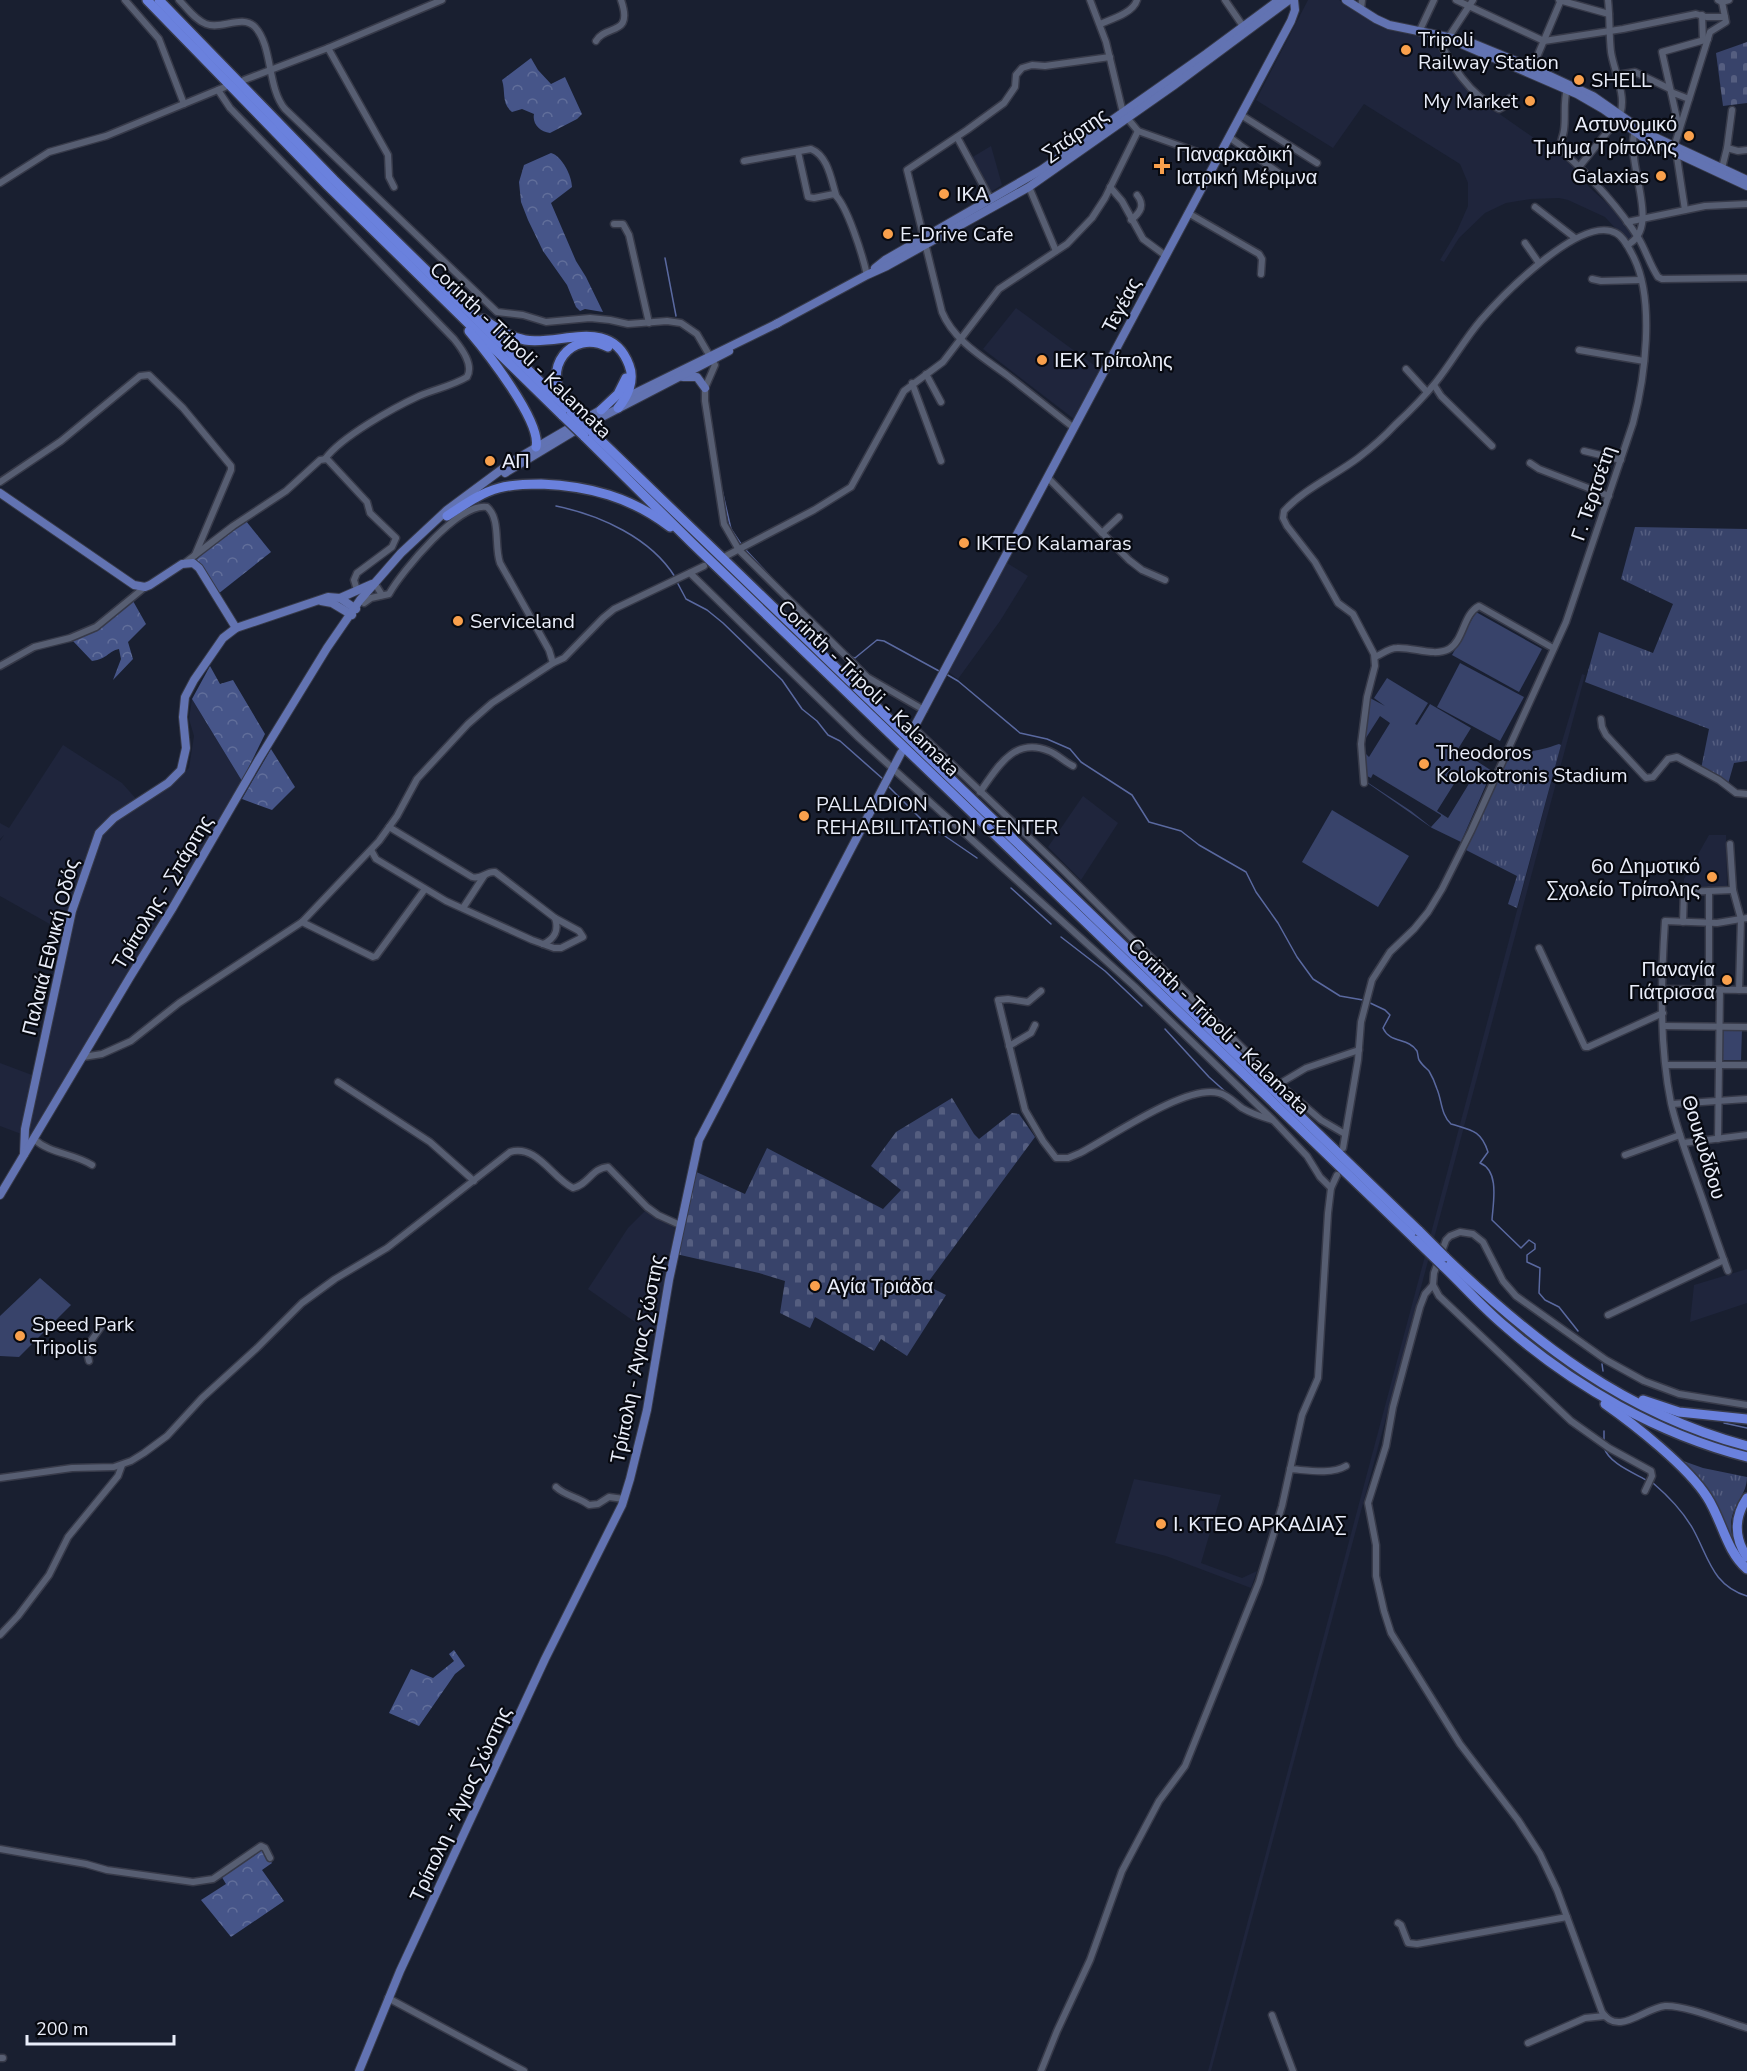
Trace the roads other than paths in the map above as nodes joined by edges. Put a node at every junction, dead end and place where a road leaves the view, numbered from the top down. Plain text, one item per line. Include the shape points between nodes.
1 (125, 0) edge
2 (147, 0) edge
3 (159, 0) edge
4 (179, 0) edge
5 (442, 0) edge
6 (621, 0) edge
7 (1090, 0) edge
8 (1137, 0) edge
9 (1225, 0) edge
10 (1279, 0) edge
11 (1289, 0) edge
12 (1294, 0) edge
13 (1346, 0) edge
14 (1351, 0) edge
15 (1362, 0) edge
16 (1434, 0) edge
17 (1456, 0) edge
18 (1473, 0) edge
19 (1560, 0) edge
20 (1608, 0) edge
21 (1723, 1) edge
22 (1468, 7) junction
23 (1278, 9) junction
24 (1361, 9) junction
25 (1609, 14) junction
26 (1702, 15) junction
27 (1725, 20) junction
28 (1290, 21) junction
29 (1100, 24) junction
30 (1246, 30) junction
31 (1419, 32) junction
32 (1611, 32) junction
33 (1436, 36) junction
34 (1448, 38) junction
35 (1706, 39) junction
36 (596, 41) dead end
37 (1544, 41) junction
38 (328, 48) junction
39 (1110, 57) junction
40 (270, 70) junction
41 (1531, 71) junction
42 (1617, 75) junction
43 (244, 80) dead end
44 (225, 87) dead end
45 (1567, 89) junction
46 (218, 90) junction
47 (1670, 90) junction
48 (1510, 98) dead end
49 (1689, 99) junction
50 (184, 104) junction
51 (1732, 110) dead end
52 (1241, 115) junction
53 (1125, 116) junction
54 (1619, 118) junction
55 (1679, 128) junction
56 (1635, 130) junction
57 (1138, 131) junction
58 (957, 137) junction
59 (1229, 137) junction
60 (1727, 148) junction
61 (1675, 150) junction
62 (1747, 150) edge
63 (798, 152) junction
64 (1217, 159) junction
65 (744, 161) dead end
66 (1317, 163) dead end
67 (1579, 167) junction
68 (1722, 168) junction
69 (1283, 176) dead end
70 (1747, 180) edge
71 (0, 183) edge
72 (1747, 186) edge
73 (394, 187) dead end
74 (1029, 187) junction
75 (1110, 187) junction
76 (836, 195) junction
77 (1137, 195) dead end
78 (991, 200) junction
79 (1747, 204) edge
80 (1535, 207) dead end
81 (1685, 210) junction
82 (1188, 213) junction
83 (1642, 219) junction
84 (1131, 220) junction
85 (1627, 222) junction
86 (614, 224) dead end
87 (1638, 237) junction
88 (1575, 238) junction
89 (925, 242) junction
90 (1525, 243) dead end
91 (1626, 245) junction
92 (1056, 251) junction
93 (1166, 256) junction
94 (1539, 263) junction
95 (1261, 274) dead end
96 (867, 275) junction
97 (1747, 278) edge
98 (1592, 279) dead end
99 (1641, 280) junction
100 (436, 292) junction
101 (457, 300) junction
102 (649, 323) junction
103 (778, 323) joint
104 (960, 338) junction
105 (1579, 350) dead end
106 (712, 357) junction
107 (1644, 361) junction
108 (1406, 369) dead end
109 (926, 374) junction
110 (679, 377) junction
111 (912, 383) junction
112 (1434, 385) junction
113 (705, 388) junction
114 (1427, 392) junction
115 (626, 397) junction
116 (941, 402) dead end
117 (618, 408) junction
118 (601, 410) junction
119 (569, 412) junction
120 (1074, 428) junction
121 (588, 434) junction
122 (1492, 446) dead end
123 (536, 447) junction
124 (1584, 451) dead end
125 (326, 459) junction
126 (1621, 460) junction
127 (941, 461) dead end
128 (1530, 463) dead end
129 (1048, 477) junction
130 (0, 482) edge
131 (0, 493) edge
132 (1609, 496) junction
133 (447, 516) junction
134 (1119, 517) dead end
135 (1102, 533) junction
136 (692, 543) junction
137 (740, 549) junction
138 (195, 555) junction
139 (726, 556) dead end
140 (186, 562) junction
141 (704, 566) dead end
142 (690, 573) junction
143 (1165, 580) dead end
144 (376, 584) junction
145 (145, 587) junction
146 (357, 590) junction
147 (382, 595) junction
148 (340, 598) junction
149 (318, 601) junction
150 (364, 603) junction
151 (341, 608) junction
152 (354, 612) junction
153 (236, 628) junction
154 (1553, 648) junction
155 (1375, 657) junction
156 (553, 663) junction
157 (0, 666) edge
158 (924, 710) junction
159 (1601, 719) dead end
160 (912, 732) joint
161 (901, 753) dead end
162 (1073, 766) dead end
163 (893, 768) junction
164 (1364, 783) dead end
165 (980, 792) junction
166 (1747, 794) edge
167 (389, 827) junction
168 (1730, 844) dead end
169 (371, 850) junction
170 (484, 876) junction
171 (425, 889) junction
172 (1733, 890) junction
173 (1709, 891) junction
174 (463, 908) junction
175 (555, 918) junction
176 (1744, 919) edge
177 (302, 922) junction
178 (1683, 922) junction
179 (1709, 923) junction
180 (543, 944) junction
181 (1539, 948) dead end
182 (1662, 989) junction
183 (1708, 990) junction
184 (1720, 990) junction
185 (1739, 990) junction
186 (1747, 990) edge
187 (1041, 991) dead end
188 (1663, 1013) junction
189 (1035, 1025) dead end
190 (1664, 1026) junction
191 (1720, 1027) junction
192 (1747, 1027) edge
193 (1009, 1046) junction
194 (1359, 1050) junction
195 (83, 1058) junction
196 (1666, 1065) junction
197 (1719, 1065) junction
198 (1747, 1065) edge
199 (338, 1082) dead end
200 (1279, 1084) junction
201 (1747, 1099) edge
202 (1718, 1101) junction
203 (1671, 1104) junction
204 (1273, 1120) junction
205 (1345, 1134) junction
206 (1680, 1134) junction
207 (1747, 1135) edge
208 (34, 1139) junction
209 (1718, 1139) junction
210 (1683, 1143) junction
211 (1343, 1149) dead end
212 (24, 1155) junction
213 (1625, 1155) dead end
214 (92, 1165) dead end
215 (1337, 1175) dead end
216 (474, 1181) junction
217 (1331, 1188) junction
218 (0, 1195) edge
219 (680, 1225) junction
220 (1417, 1236) junction
221 (1724, 1260) junction
222 (1444, 1261) junction
223 (1728, 1271) dead end
224 (1433, 1285) junction
225 (1608, 1315) dead end
226 (101, 1327) dead end
227 (89, 1361) dead end
228 (1570, 1377) junction
229 (1604, 1385) junction
230 (1747, 1405) edge
231 (1747, 1419) edge
232 (1747, 1446) edge
233 (1747, 1457) edge
234 (122, 1465) junction
235 (1346, 1466) dead end
236 (1290, 1469) junction
237 (0, 1478) edge
238 (556, 1487) dead end
239 (1646, 1488) dead end
240 (1747, 1498) edge
241 (624, 1499) junction
242 (1747, 1557) edge
243 (1747, 1569) edge
244 (0, 1635) edge
245 (0, 1849) edge
246 (270, 1858) dead end
247 (1567, 1917) junction
248 (1398, 1923) dead end
249 (388, 1998) junction
250 (1272, 2015) dead end
251 (1605, 2016) junction
252 (1747, 2028) edge
253 (1528, 2043) dead end
254 (359, 2071) edge
255 (524, 2071) edge
256 (1041, 2071) edge
257 (1293, 2071) edge

1 - 50 street via 162,44
2 - 100 highway, Corinth - Tripoli - Kalamata
3 - 101 highway, Corinth - Tripoli - Kalamata
4 - 40 street via 196,19 208,25 240,22 255,27
5 - 38 street
6 - 36 street via 621,24
7 - 29 street
8 - 29 street via 1130,10
9 - 30 street
10 - 30 main road, Σπάρτης
11 - 23 main road, Σπάρτης
12 - 28 main road, Τεγέας
13 - 24 main road
14 - 24 main road
15 - 24 street
16 - 31 street
17 - 22 street
18 - 22 street
19 - 25 street
19 - 37 street
20 - 25 street
21 - 27 street
22 - 34 street
22 - 37 street
23 - 28 main road via 1288,13
23 - 30 main road, Σπάρτης
24 - 31 main road via 1382,23
25 - 32 street
26 - 27 street
26 - 32 street
26 - 35 street
27 - 35 street
28 - 52 main road, Τεγέας
29 - 39 street
30 - 53 main road, Σπάρτης
31 - 33 main road
32 - 37 street
32 - 42 street
33 - 34 main road
33 - 48 street via 1468,86 1499,109
34 - 41 main road
35 - 47 street via 1662,52
35 - 49 street
37 - 41 street
38 - 40 street
38 - 73 street via 388,155 389,177
39 - 53 street
39 - 58 street via 1022,68 1004,102
40 - 43 street
40 - 102 street via 285,109 497,312 546,322 590,318
41 - 45 main road
41 - 54 main road via 1593,96
42 - 47 street via 1635,72
42 - 54 street via 1622,104
44 - 46 street
45 - 54 main road
45 - 67 street via 1559,146
46 - 50 street
46 - 125 street via 230,108 454,339 469,367 467,377 386,414 341,442
47 - 49 street
47 - 55 street
49 - 55 street
50 - 71 street via 106,136 43,154
51 - 60 street
52 - 59 main road, Τεγέας
52 - 66 street
53 - 57 street
53 - 74 main road, Σπάρτης
53 - 78 main road, Σπάρτης
54 - 56 main road
54 - 67 street
55 - 61 street
56 - 61 main road
56 - 83 street via 1633,149
57 - 64 street
57 - 75 street
58 - 78 street
58 - 89 street via 907,170
59 - 64 main road, Τεγέας
59 - 69 street
60 - 62 street
60 - 68 street
61 - 68 main road
61 - 72 main road
61 - 81 street
63 - 65 street
63 - 76 street via 817,152 827,166
63 - 76 street via 808,197
64 - 82 main road, Τεγέας
67 - 85 street via 1607,194
68 - 70 main road
74 - 89 main road, Σπάρτης
74 - 92 street
75 - 84 street via 1117,192
75 - 92 street via 1080,233
76 - 96 street
77 - 84 street via 1142,207
78 - 89 main road, Σπάρτης
79 - 81 street
80 - 88 street
81 - 83 street
82 - 93 main road, Τεγέας
82 - 95 street via 1261,256
83 - 85 street
83 - 87 street
84 - 93 street via 1143,239
85 - 87 street
86 - 102 street via 623,224 629,235
87 - 91 street
87 - 97 street via 1660,279
88 - 91 street via 1606,230 1619,235
88 - 94 street
89 - 96 main road, Σπάρτης via 885,260
89 - 104 street via 942,312
90 - 94 street
91 - 99 street, Γ. Τερτσέτη
92 - 104 street via 999,289
93 - 120 main road, Τεγέας
94 - 112 street via 1482,319
96 - 103 main road, Σπάρτης
98 - 99 street
99 - 107 street, Γ. Τερτσέτη via 1646,326
100 - 119 highway, Corinth - Tripoli - Kalamata
100 - 123 highway via 487,354 522,406 537,435
101 - 115 highway via 496,328 522,339 552,341 590,335 611,343 630,368
101 - 119 highway, Corinth - Tripoli - Kalamata
102 - 106 street via 667,321 687,326
103 - 106 main road, Τρίπολης - Σπάρτης
104 - 109 street via 943,362
104 - 120 street
105 - 107 street
106 - 110 main road, Τρίπολης - Σπάρτης
106 - 113 street via 715,368
106 - 115 main road, Τρίπολης - Σπάρτης
107 - 126 street, Γ. Τερτσέτη via 1637,407
108 - 114 street
109 - 111 street
109 - 116 street
110 - 113 main road via 697,377
110 - 117 main road, Τρίπολης - Σπάρτης
111 - 127 street
111 - 137 street via 847,490
112 - 114 street
112 - 122 street
113 - 137 street via 706,417 724,524
114 - 155 street via 1358,458 1314,486 1286,508 1283,515 1338,603 1353,614
115 - 117 highway
115 - 118 main road, Τρίπολης - Σπάρτης
117 - 133 main road, Τρίπολης - Σπάρτης via 517,465
118 - 119 highway via 622,389 626,372 617,355 593,342 568,350 556,371
118 - 123 main road, Τρίπολης - Σπάρτης
119 - 121 highway, Corinth - Tripoli - Kalamata, bridge
119 - 121 highway, Corinth - Tripoli - Kalamata, bridge
120 - 129 main road, Τεγέας
121 - 136 highway, Corinth - Tripoli - Kalamata
121 - 220 highway, Corinth - Tripoli - Kalamata
123 - 144 main road, Τρίπολης - Σπάρτης via 447,510 401,553
124 - 126 street
125 - 138 street
125 - 146 street via 396,538 392,547 357,573
126 - 132 street, Γ. Τερτσέτη
128 - 132 street
129 - 135 street
129 - 158 main road, Τεγέας
130 - 138 street via 61,441 140,376 149,375 183,408 231,466
131 - 145 main road via 134,585
132 - 154 street, Γ. Τερτσέτη via 1574,602
133 - 136 highway via 478,496 507,486 572,486 638,506
133 - 144 main road, Τρίπολης - Σπάρτης
134 - 135 street
135 - 143 street via 1142,570
136 - 220 highway, Corinth - Tripoli - Kalamata
137 - 139 street
137 - 158 street via 867,677
138 - 140 street
140 - 145 main road
140 - 153 main road via 198,568
141 - 142 street
142 - 156 street via 614,609 564,658
142 - 163 street
144 - 146 main road, Παλαιά Εθνική Οδός
144 - 147 street
144 - 150 main road, Τρίπολης - Σπάρτης
144 - 152 main road, Τρίπολης - Σπάρτης
145 - 157 street via 96,627 34,647
146 - 148 main road, Παλαιά Εθνική Οδός
147 - 150 street
147 - 156 street via 389,594 401,574 453,521 475,507 487,507 496,521 496,553 500,563
148 - 149 main road, Παλαιά Εθνική Οδός
148 - 151 main road
148 - 152 main road
149 - 151 main road
149 - 153 main road, Παλαιά Εθνική Οδός
150 - 152 main road, Τρίπολης - Σπάρτης
151 - 152 main road
152 - 195 main road, Τρίπολης - Σπάρτης via 327,648 259,759
153 - 212 main road, Παλαιά Εθνική Οδός via 218,643 185,697 186,748 179,773 109,822 95,840 59,964 25,1129
154 - 155 street via 1479,606 1447,650 1395,648
154 - 194 street, Γ. Τερτσέτη via 1442,889 1421,921 1390,951 1374,975 1361,1022
155 - 164 street via 1361,744
156 - 167 street via 492,703 468,724 417,779
158 - 160 main road
159 - 166 street via 1606,735 1646,778 1653,777 1668,759 1677,757 1736,793
160 - 165 street
161 - 163 main road, Τρίπολη - Άγιος Σώστης
162 - 165 street via 1049,751 1021,748 1005,759
163 - 204 street via 1134,986
163 - 219 main road, Τρίπολη - Άγιος Σώστης via 707,1122 697,1148
165 - 200 street
167 - 169 street
167 - 170 street via 465,873 476,878
168 - 172 street
169 - 171 street via 376,859
169 - 177 street
170 - 174 street
170 - 175 street via 495,872
171 - 174 street
171 - 177 street via 373,957
172 - 173 street
172 - 176 street
173 - 178 street via 1684,892
173 - 179 street
174 - 180 street
175 - 180 street via 555,933
175 - 180 street via 583,937 561,948
176 - 179 street
176 - 185 street
177 - 195 street via 179,1003 131,1041
178 - 179 street
178 - 182 street, Θουκυδίδου via 1665,921
179 - 183 street
181 - 188 street via 1586,1047
182 - 183 street
182 - 188 street, Θουκυδίδου
183 - 184 street
184 - 185 street
184 - 191 street
185 - 186 street
187 - 193 street via 1028,1002 998,1000
188 - 190 street, Θουκυδίδου
189 - 193 street via 1030,1033
190 - 191 street
190 - 196 street, Θουκυδίδου
191 - 192 street
191 - 197 street
193 - 204 street via 1026,1110 1047,1148 1059,1159 1080,1153 1163,1106 1199,1094 1219,1093
194 - 200 street via 1305,1068
194 - 205 street, Γ. Τερτσέτη
195 - 208 main road, Τρίπολης - Σπάρτης
196 - 197 street
196 - 203 street, Θουκυδίδου
197 - 198 street
197 - 202 street
199 - 216 street via 430,1142
200 - 205 street
201 - 202 street
202 - 203 street
202 - 209 street
203 - 206 street, Θουκυδίδου
204 - 217 street
205 - 211 street, Γ. Τερτσέτη
206 - 210 street, Θουκυδίδου
206 - 213 street
207 - 209 street
208 - 212 main road, Τρίπολης - Σπάρτης
208 - 214 street via 47,1149
209 - 210 street
210 - 221 street, Θουκυδίδου
212 - 218 main road, Τρίπολης - Σπάρτης
215 - 217 street
216 - 219 street via 517,1150 531,1153 573,1188 582,1185 598,1169 608,1167 647,1207
216 - 234 street via 387,1248 306,1300 167,1436
217 - 236 street via 1320,1370 1302,1415
219 - 241 main road, Τρίπολη - Άγιος Σώστης via 647,1410
220 - 222 highway, Corinth - Tripoli - Kalamata, bridge
221 - 223 street, Θουκυδίδου
221 - 225 street
222 - 228 highway, Corinth - Tripoli - Kalamata via 1505,1327
222 - 229 highway, Corinth - Tripoli - Kalamata via 1520,1325
224 - 230 street via 1446,1240 1460,1232 1473,1234 1483,1242 1499,1275 1516,1296 1606,1360 1679,1394
224 - 239 street via 1439,1296 1571,1421 1651,1471
224 - 247 street via 1420,1307 1368,1503 1376,1545 1376,1576 1391,1633 1460,1744 1540,1854
226 - 227 street via 87,1345
228 - 233 highway, Corinth - Tripoli - Kalamata via 1667,1430
228 - 243 highway via 1695,1481 1714,1508 1737,1558
229 - 231 highway via 1679,1412
229 - 232 highway, Corinth - Tripoli - Kalamata via 1671,1419
234 - 237 street
234 - 244 street via 118,1476 68,1537 49,1575
235 - 236 street via 1338,1470
236 - 256 street via 1259,1582 1197,1739 1122,1871 1090,1960
238 - 241 street via 589,1505 609,1497
240 - 242 highway via 1737,1524 1740,1546
241 - 249 main road, Τρίπολη - Άγιος Σώστης
245 - 246 street via 194,1882 213,1879 261,1846
247 - 248 street via 1417,1944 1408,1943
247 - 251 street
249 - 254 main road, Τρίπολη - Άγιος Σώστης
249 - 255 street
250 - 257 street
251 - 252 street via 1621,2023 1651,2010 1674,2007
251 - 253 street via 1585,2018

